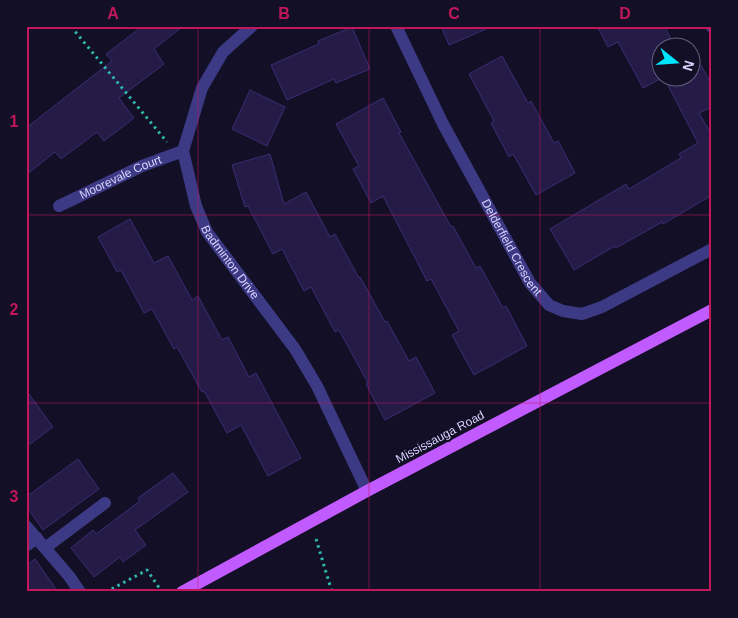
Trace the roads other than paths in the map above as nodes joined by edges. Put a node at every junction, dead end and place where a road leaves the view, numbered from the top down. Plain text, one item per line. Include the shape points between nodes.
1 (252, 26) edge
2 (396, 26) edge
3 (180, 152) junction
4 (59, 206) dead end
5 (712, 248) edge
6 (712, 310) edge
7 (367, 491) junction
8 (105, 503) dead end
9 (26, 526) edge
10 (36, 544) edge
11 (80, 592) edge
12 (182, 592) edge

1 - 3 street via 223,52 202,88
2 - 5 street, Delderfield Crescent via 443,124 530,283 550,305 582,314 602,307
3 - 4 street, Moorevale Court via 142,166
3 - 7 street, Badminton Drive via 207,232 295,349 317,386
6 - 7 main road, Mississauga Road
7 - 12 main road, Mississauga Road
8 - 10 street
9 - 10 street
10 - 11 street via 70,576

